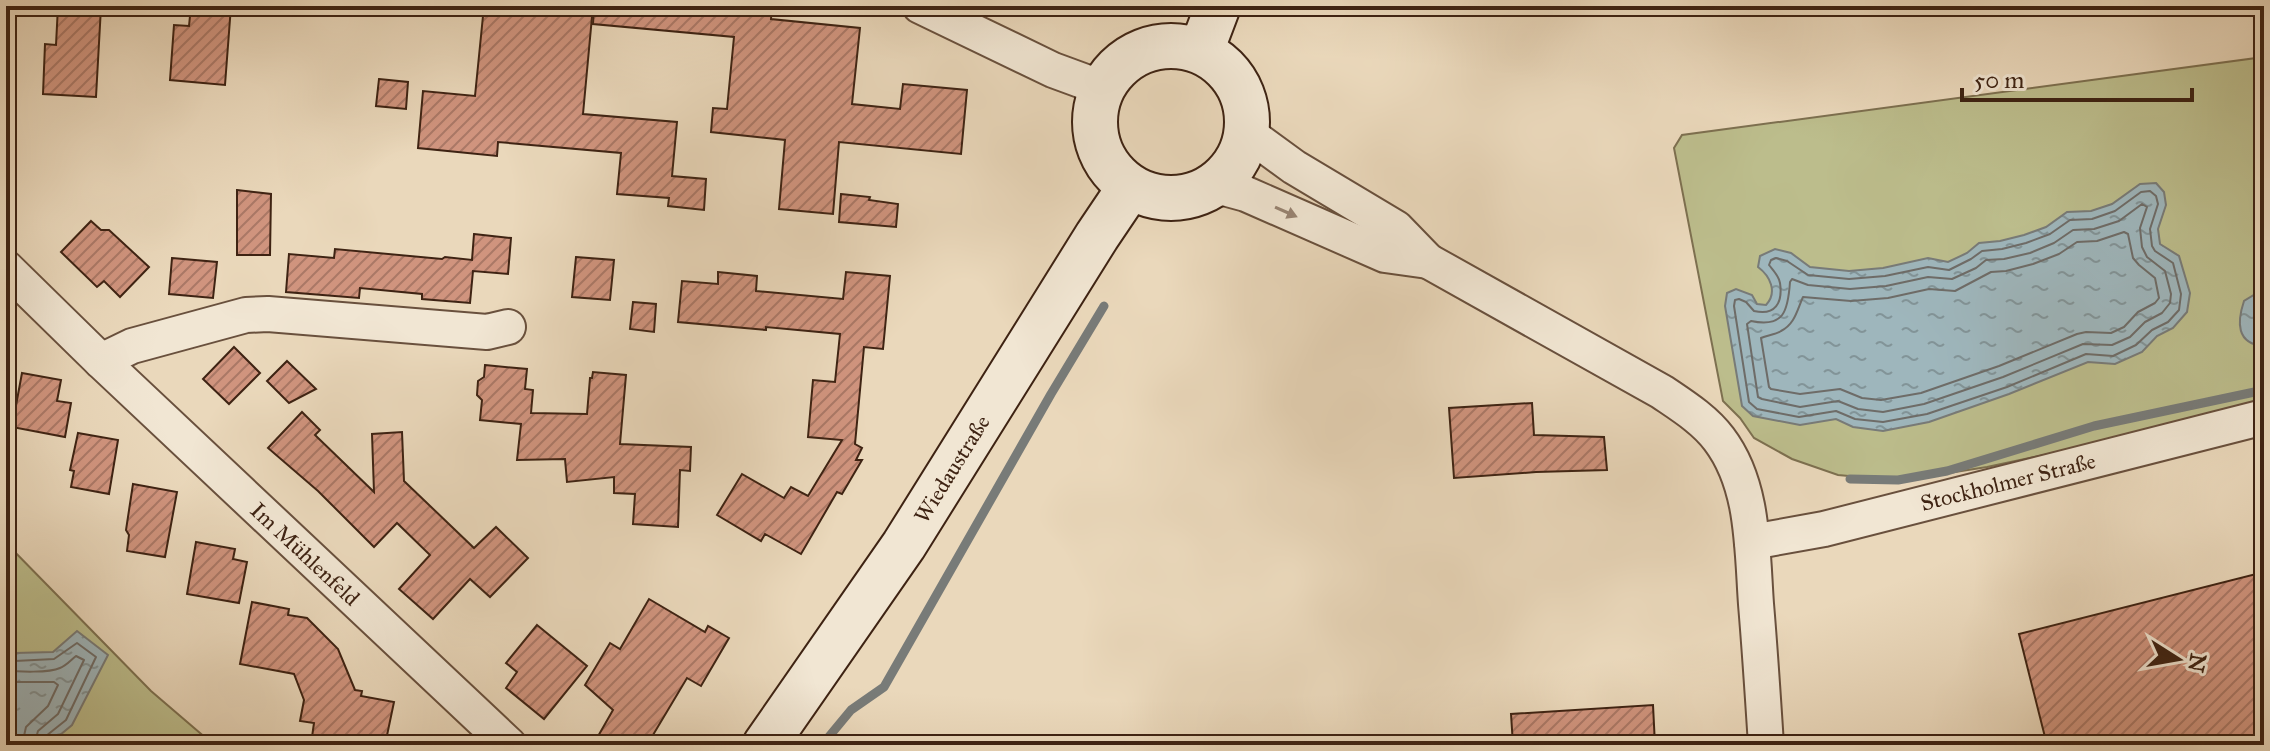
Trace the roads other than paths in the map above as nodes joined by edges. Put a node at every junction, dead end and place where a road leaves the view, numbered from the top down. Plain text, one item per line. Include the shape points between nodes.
1 (920, 6) edge
2 (1218, 6) edge
3 (1201, 51) junction
4 (1102, 88) junction
5 (1246, 132) junction
6 (1213, 185) junction
7 (1130, 187) junction
8 (1428, 261) junction
9 (6, 268) edge
10 (508, 327) dead end
11 (101, 361) junction
12 (2264, 417) edge
13 (1752, 542) junction
14 (509, 745) edge
15 (765, 745) edge
16 (1766, 745) edge

1 - 4 street
2 - 3 main road
3 - 4 main road via 1155,46 1115,69
3 - 5 main road via 1222,64 1238,84 1246,107
4 - 7 main road via 1095,109 1098,143 1113,172
5 - 6 main road via 1239,156
5 - 8 street via 1396,228
6 - 7 main road via 1172,198
6 -> 8 street via 1246,194 1385,255
7 - 15 main road, Wiedaustraße via 904,545
8 - 13 street via 1662,392 1702,422 1718,438 1741,480
9 - 11 street, Im Mühlenfeld
10 - 11 street via 487,332 246,315 132,346
11 - 14 street, Im Mühlenfeld
12 - 13 street, Stockholmer Straße via 1824,529
13 - 16 street

